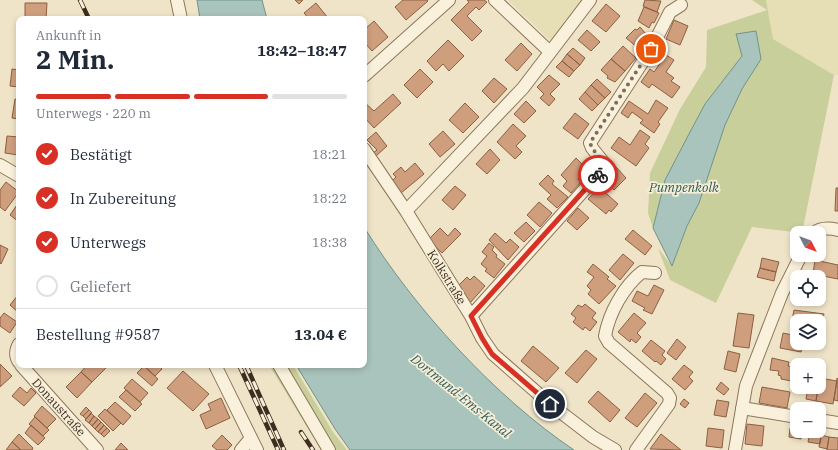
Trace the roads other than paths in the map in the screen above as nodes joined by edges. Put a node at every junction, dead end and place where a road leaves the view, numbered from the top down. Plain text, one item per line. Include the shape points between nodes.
1 (177, 0) edge
2 (449, 0) edge
3 (495, 0) edge
4 (590, 0) edge
5 (681, 5) dead end
6 (180, 16) edge
7 (550, 52) junction
8 (367, 73) edge
9 (367, 153) edge
10 (0, 165) edge
11 (16, 174) edge
12 (406, 211) junction
13 (826, 229) edge
14 (838, 230) edge
15 (798, 262) edge
16 (655, 273) dead end
17 (471, 316) junction
18 (24, 368) edge
19 (216, 368) edge
20 (281, 368) edge
21 (742, 408) junction
22 (790, 416) edge
23 (826, 421) edge
24 (838, 423) edge
25 (252, 438) junction
26 (97, 450) edge
27 (241, 450) edge
28 (257, 450) edge
29 (329, 450) edge
30 (615, 450) edge
31 (636, 450) edge
32 (735, 450) edge

1 - 6 street
2 - 8 street
3 - 7 street
4 - 7 street
5 - 17 street via 670,12 651,49 590,143 604,163 602,170
7 - 12 street via 523,88
9 - 12 street, Kolkstraße
10 - 11 street
12 - 17 street, Kolkstraße
13 - 14 street
15 - 21 street via 759,350 746,386
16 - 31 street via 642,272 624,290 607,327 606,336 609,342 670,398
17 - 30 street, Kolkstraße via 492,354 509,370 567,417
18 - 26 street, Donaustraße
19 - 25 street
20 - 29 street
21 - 22 street
21 - 32 street
23 - 24 street
25 - 27 street
25 - 28 street

